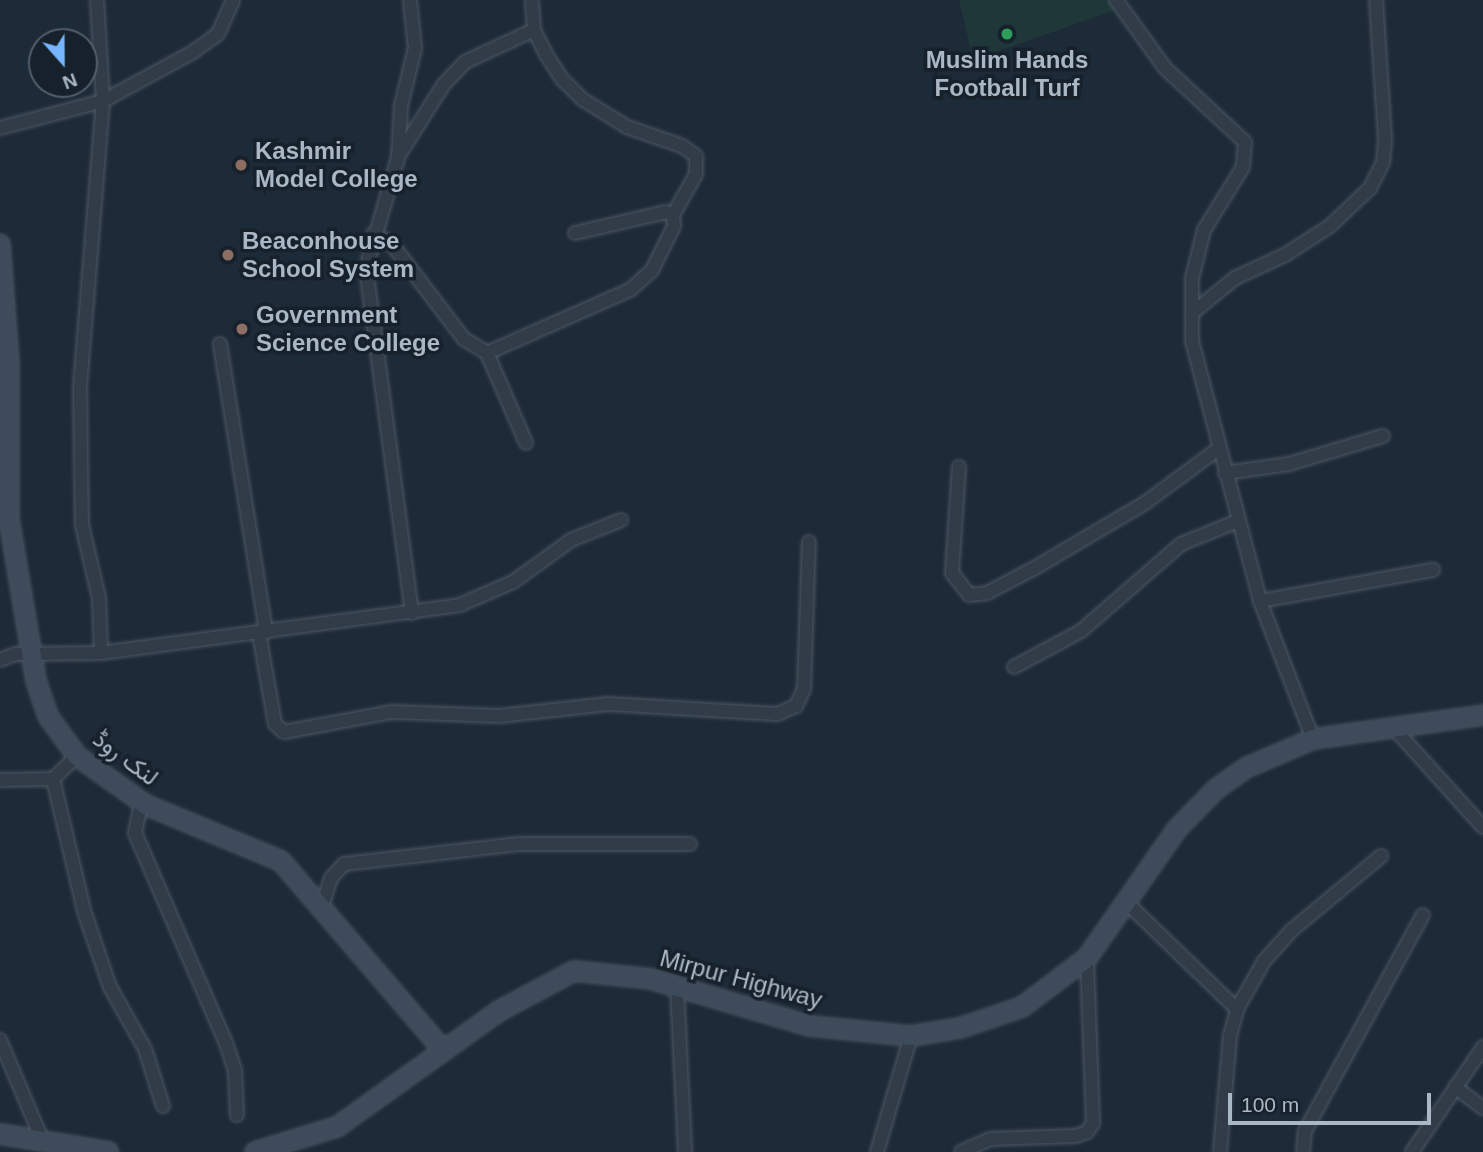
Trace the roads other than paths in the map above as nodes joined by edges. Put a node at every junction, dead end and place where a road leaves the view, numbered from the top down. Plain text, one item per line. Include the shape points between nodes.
1 (97, 0) edge
2 (233, 0) edge
3 (410, 0) edge
4 (532, 0) edge
5 (1116, 0) edge
6 (1377, 0) edge
7 (534, 30) junction
8 (103, 101) junction
9 (0, 128) edge
10 (398, 158) junction
11 (673, 215) junction
12 (575, 233) dead end
13 (373, 234) junction
14 (0, 244) edge
15 (1192, 313) junction
16 (220, 344) dead end
17 (487, 353) junction
18 (1383, 436) dead end
19 (526, 443) dead end
20 (1218, 449) junction
21 (959, 467) dead end
22 (1225, 473) junction
23 (4, 519) edge
24 (621, 520) dead end
25 (1238, 521) junction
26 (809, 542) dead end
27 (1433, 570) dead end
28 (1260, 601) junction
29 (412, 613) junction
30 (263, 633) junction
31 (101, 653) junction
32 (33, 657) junction
33 (0, 660) edge
34 (1014, 667) dead end
35 (1483, 715) edge
36 (1392, 726) junction
37 (1313, 738) junction
38 (77, 756) junction
39 (53, 779) junction
40 (0, 780) edge
41 (146, 805) junction
42 (1483, 827) edge
43 (690, 844) dead end
44 (1381, 856) dead end
45 (1124, 900) junction
46 (321, 909) junction
47 (1423, 915) dead end
48 (1087, 958) junction
49 (677, 987) junction
50 (1237, 1009) junction
51 (911, 1035) junction
52 (0, 1040) edge
53 (1483, 1047) edge
54 (443, 1051) junction
55 (1455, 1087) junction
56 (163, 1106) dead end
57 (1483, 1108) edge
58 (237, 1115) dead end
59 (0, 1134) edge
60 (43, 1142) junction
61 (109, 1152) edge
62 (255, 1152) edge
63 (685, 1152) edge
64 (877, 1152) edge
65 (961, 1152) edge
66 (1220, 1152) edge
67 (1303, 1152) edge
68 (1412, 1152) edge

1 - 8 street
2 - 8 street via 218,33 193,52
3 - 10 street via 415,48 401,106
4 - 7 street
5 - 15 street via 1165,68 1245,142 1243,167 1204,230 1192,278
6 - 15 street via 1385,139 1383,163 1370,188 1330,226 1235,278
7 - 10 street via 465,62 408,136
7 - 11 street via 562,79 582,99 627,127 682,146 696,156 696,174
8 - 9 street
8 - 31 street via 80,387 82,525 99,597
10 - 13 street
11 - 12 street via 666,212
11 - 17 street via 674,226 640,284
13 - 17 street via 391,243 464,339
13 - 29 street via 366,268 368,296
14 - 23 main road, لنک روڈ via 9,364
15 - 20 street via 1192,341
16 - 30 street
17 - 19 street
18 - 22 street via 1289,464
20 - 21 street via 1145,503 1044,563 987,593 970,595 952,573
20 - 22 street
22 - 25 street
23 - 32 main road, لنک روڈ
24 - 29 street via 571,540 494,594 460,606
25 - 28 street
25 - 34 street via 1181,544 1081,631
26 - 30 street via 804,689 796,706 776,713 608,704 499,716 392,712 284,733 275,724
27 - 28 street
28 - 37 street
29 - 30 street
30 - 31 street
31 - 32 street
32 - 33 street via 16,654
32 - 38 main road, لنک روڈ via 48,716
35 - 36 main road, Mirpur Highway
36 - 37 main road, Mirpur Highway
36 - 42 street
37 - 45 main road, Mirpur Highway via 1248,767 1216,789 1177,829
38 - 39 street
38 - 41 main road, لنک روڈ
39 - 40 street
39 - 56 street via 85,914 110,987 145,1049
41 - 46 main road, لنک روڈ via 281,861
41 - 58 street via 140,809 135,833 226,1043 235,1070
43 - 46 street via 519,844 344,864 331,878
44 - 50 street via 1292,930 1264,961
45 - 48 main road, Mirpur Highway
45 - 50 street
46 - 54 main road, لنک روڈ
47 - 67 street via 1305,1131
48 - 51 main road, Mirpur Highway via 1022,1007 960,1028
48 - 65 street via 1093,1124 1076,1136 1007,1136
49 - 51 main road, Mirpur Highway via 810,1026
49 - 54 main road, Mirpur Highway via 608,972 574,971 532,990
49 - 63 street
50 - 66 street via 1230,1036
51 - 64 street
52 - 60 street
53 - 55 street
54 - 62 main road, Mirpur Highway via 337,1126
55 - 57 street
55 - 68 street
59 - 60 main road
60 - 61 main road

